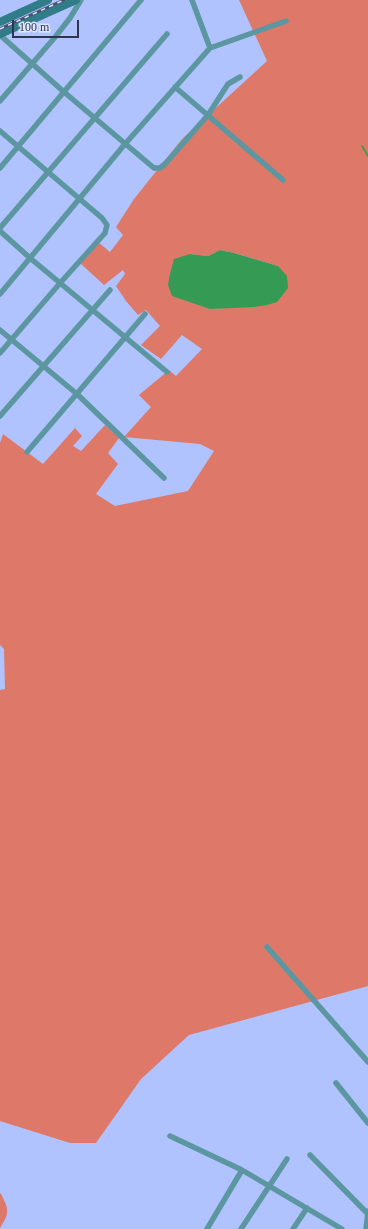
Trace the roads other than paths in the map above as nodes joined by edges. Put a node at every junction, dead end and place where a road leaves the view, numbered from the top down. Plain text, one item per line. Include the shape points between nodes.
1 (48, 0) edge
2 (76, 0) edge
3 (81, 0) edge
4 (141, 0) edge
5 (192, 0) edge
6 (286, 21) dead end
7 (0, 22) edge
8 (167, 34) dead end
9 (0, 35) edge
10 (210, 48) junction
11 (31, 64) junction
12 (240, 77) dead end
13 (175, 87) junction
14 (64, 92) junction
15 (0, 101) edge
16 (208, 115) junction
17 (95, 118) junction
18 (0, 131) edge
19 (125, 144) junction
20 (19, 147) junction
21 (0, 168) edge
22 (48, 172) junction
23 (283, 180) dead end
24 (79, 198) junction
25 (0, 229) edge
26 (30, 258) junction
27 (61, 282) junction
28 (110, 290) dead end
29 (0, 294) edge
30 (93, 310) junction
31 (145, 314) dead end
32 (0, 330) edge
33 (125, 337) junction
34 (12, 340) junction
35 (0, 353) edge
36 (44, 366) junction
37 (167, 372) dead end
38 (77, 394) junction
39 (0, 416) edge
40 (27, 452) dead end
41 (164, 478) dead end
42 (267, 947) dead end
43 (368, 1062) edge
44 (336, 1083) dead end
45 (368, 1123) edge
46 (170, 1136) dead end
47 (310, 1155) dead end
48 (288, 1159) dead end
49 (242, 1170) junction
50 (270, 1186) junction
51 (307, 1208) junction
52 (368, 1212) edge
53 (207, 1229) edge
54 (241, 1229) edge
55 (293, 1229) edge
56 (342, 1229) edge
57 (366, 1229) edge

1 - 7 main road
2 - 9 main road
3 - 11 street via 70,18
4 - 14 street
5 - 10 street
6 - 10 street
8 - 17 street
9 - 11 street
10 - 13 street
11 - 14 street
11 - 15 street
12 - 16 street via 228,84
13 - 16 street
13 - 19 street
14 - 17 street
14 - 20 street
16 - 19 street via 160,168 154,168
16 - 23 street
17 - 19 street
17 - 22 street
18 - 20 street
19 - 24 street
20 - 21 street
20 - 22 street
22 - 24 street
22 - 25 street
24 - 26 street
24 - 27 street via 107,225 105,233
25 - 26 street
26 - 27 street
26 - 29 street
27 - 30 street
27 - 34 street
28 - 30 street
30 - 33 street
30 - 36 street
31 - 33 street
32 - 34 street
33 - 37 street
33 - 38 street
34 - 35 street
34 - 36 street
36 - 38 street
36 - 39 street
38 - 40 street
38 - 41 street
42 - 43 street
44 - 45 street
46 - 49 street
47 - 52 street
48 - 50 street
49 - 50 street
49 - 53 street
50 - 51 street
50 - 54 street
51 - 55 street
51 - 56 street
52 - 57 street

